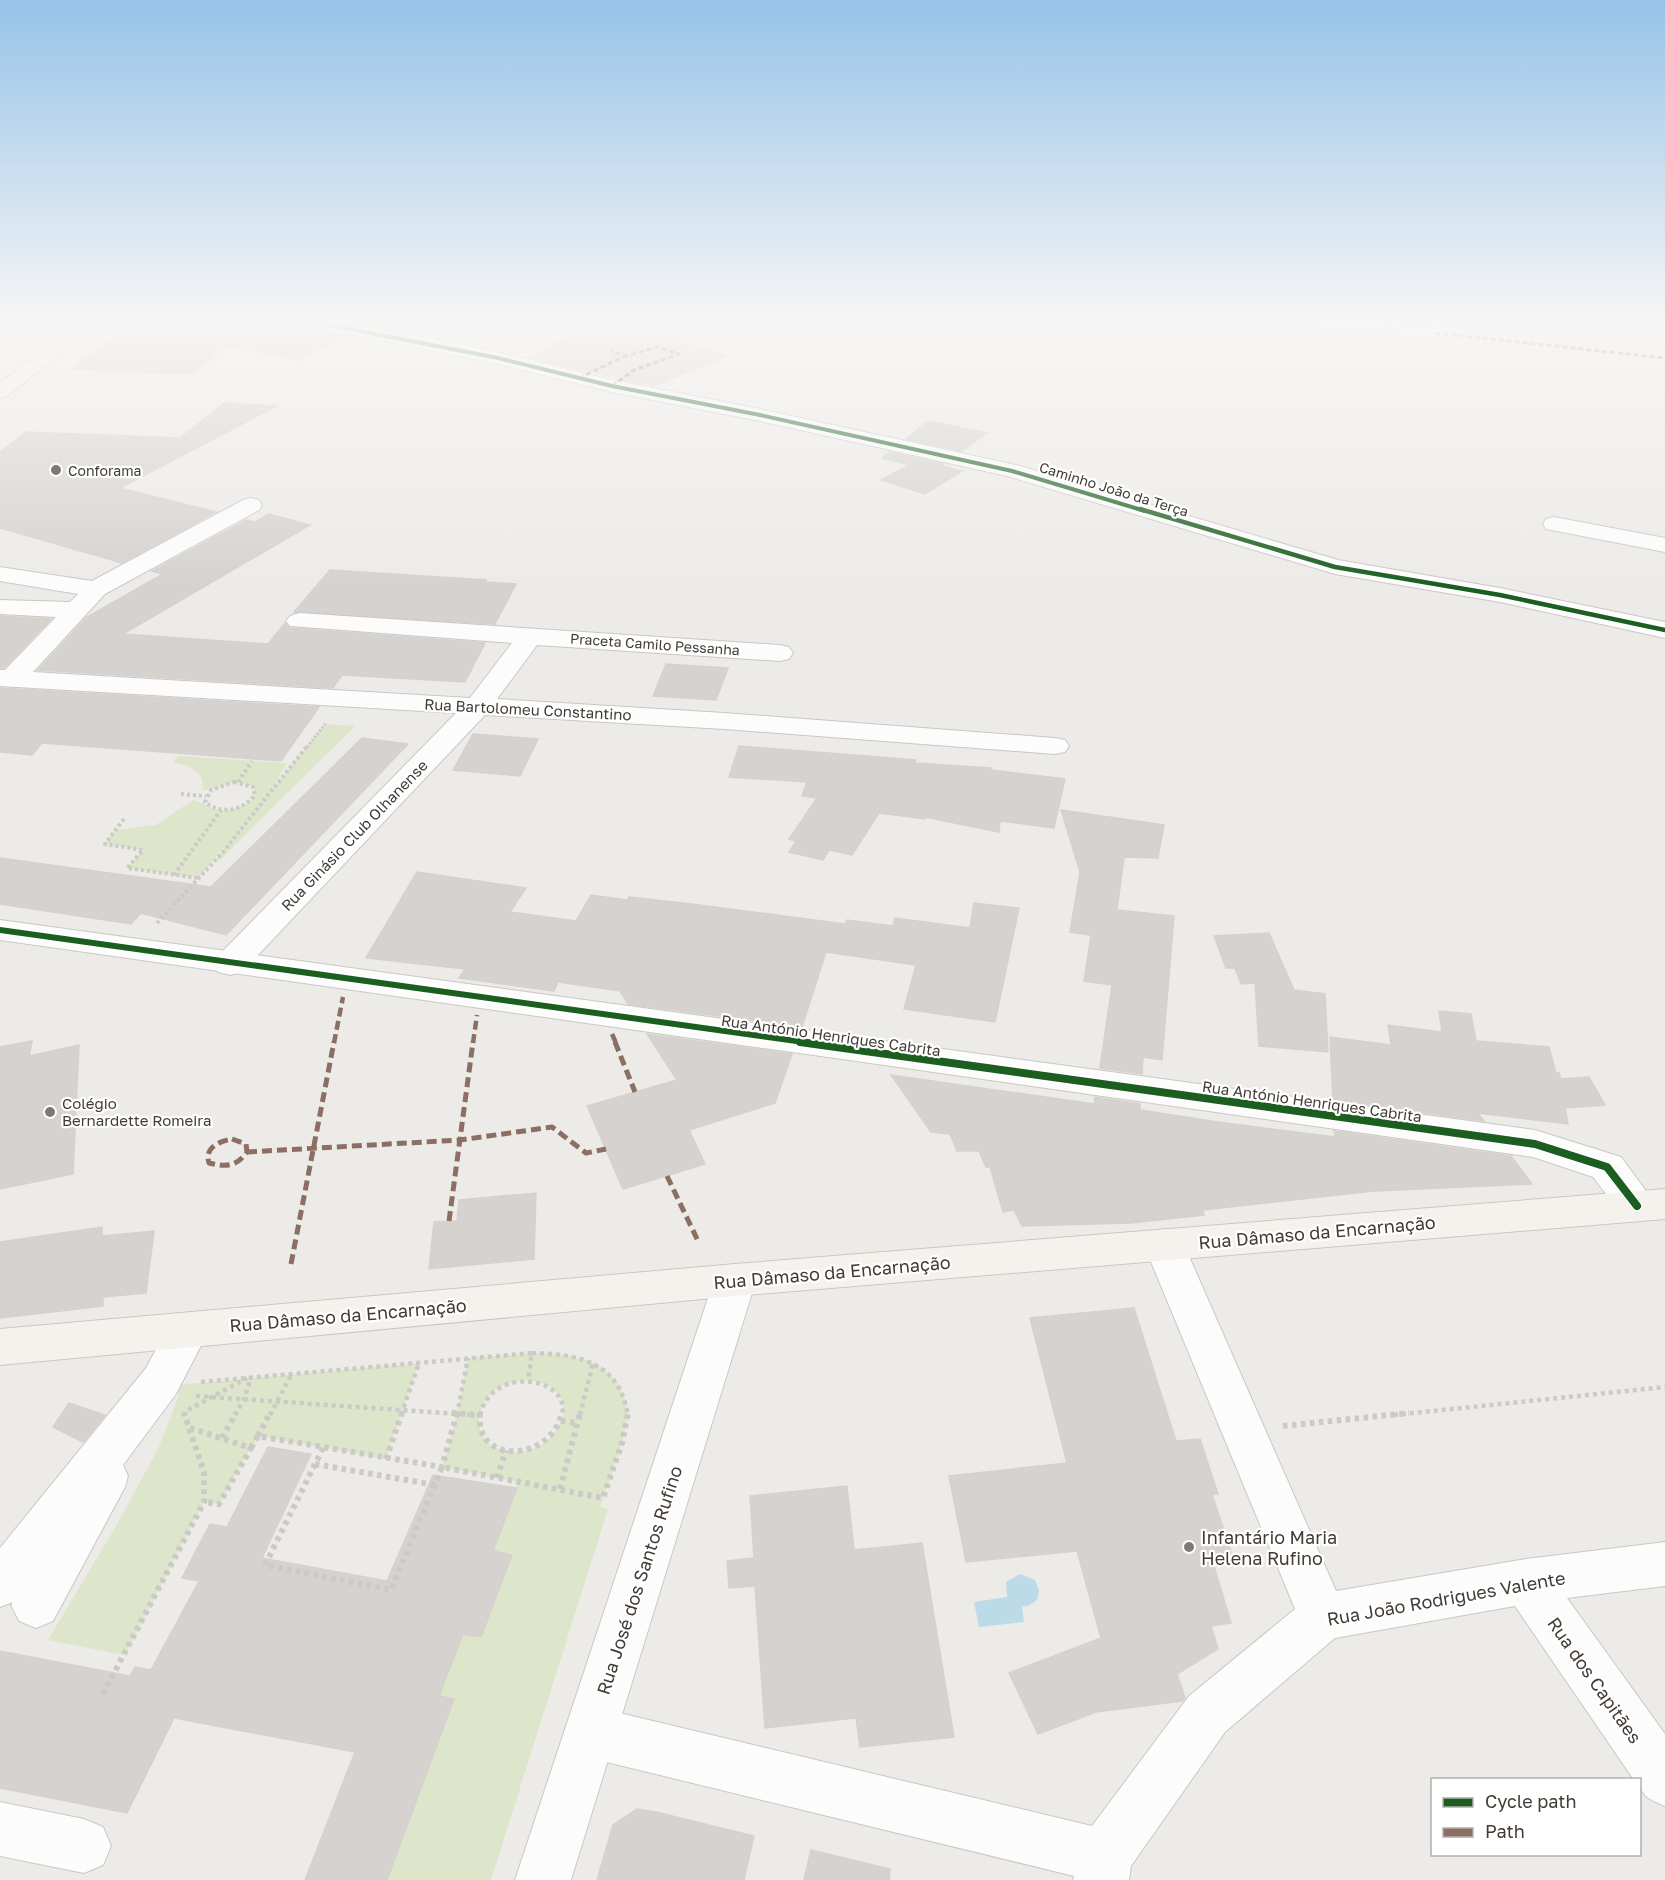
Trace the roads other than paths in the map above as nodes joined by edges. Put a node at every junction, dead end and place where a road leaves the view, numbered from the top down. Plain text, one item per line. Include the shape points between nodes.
1 (726, 409) edge
2 (251, 505) dead end
3 (1554, 524) dead end
4 (1665, 545) edge
5 (0, 574) edge
6 (96, 589) junction
7 (0, 607) edge
8 (76, 610) junction
9 (298, 621) dead end
10 (1665, 630) edge
11 (530, 636) junction
12 (780, 653) dead end
13 (6, 678) edge
14 (478, 706) junction
15 (1055, 746) dead end
16 (0, 930) edge
17 (230, 964) junction
18 (1651, 1205) edge
19 (1164, 1245) junction
20 (735, 1280) junction
21 (188, 1330) junction
22 (0, 1347) edge
23 (1665, 1564) edge
24 (1526, 1581) junction
25 (18, 1594) edge
26 (1323, 1617) junction
27 (590, 1732) junction
28 (1665, 1779) edge
29 (0, 1829) edge
30 (84, 1846) dead end
31 (1102, 1868) edge
32 (543, 1880) edge

1 - 10 street, Caminho João da Terça via 1012,471 1335,567
2 - 6 street
3 - 4 street
5 - 6 street
6 - 8 street
7 - 8 street
8 - 13 street
9 - 11 street, Praceta Camilo Pessanha
11 - 12 street, Praceta Camilo Pessanha
11 - 14 street
13 - 14 street, Rua Bartolomeu Constantino
14 - 15 street, Rua Bartolomeu Constantino
14 - 17 street, Rua Ginásio Club Olhanense
16 - 17 street, Rua António Henriques Cabrita
17 - 18 street, Rua António Henriques Cabrita via 1535,1144 1607,1167
18 - 19 main road, Rua Dâmaso da Encarnação
19 - 20 main road, Rua Dâmaso da Encarnação
19 - 26 street
20 - 21 main road, Rua Dâmaso da Encarnação
20 - 27 street, Rua José dos Santos Rufino
21 - 22 main road, Rua Dâmaso da Encarnação
21 - 25 street via 175,1394 116,1439 102,1487
23 - 24 street, Rua João Rodrigues Valente
24 - 26 street, Rua João Rodrigues Valente
24 - 28 street, Rua dos Capitães
26 - 31 street, Rua João Rodrigues Valente via 1208,1714
27 - 31 street
27 - 32 street, Rua José dos Santos Rufino
29 - 30 street

